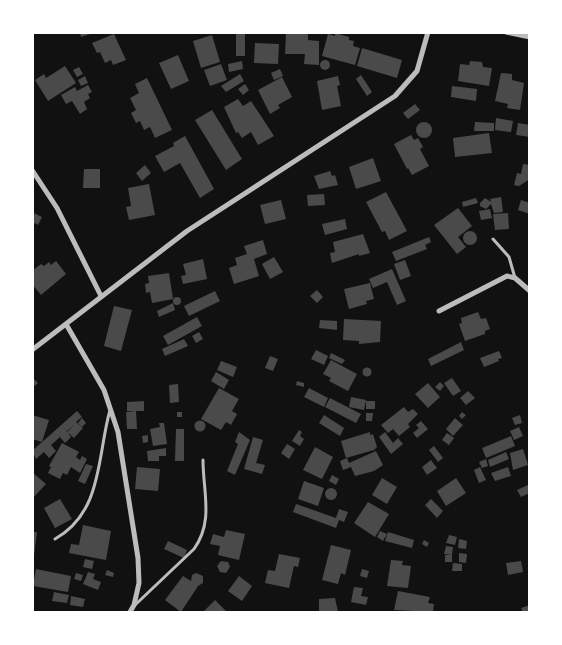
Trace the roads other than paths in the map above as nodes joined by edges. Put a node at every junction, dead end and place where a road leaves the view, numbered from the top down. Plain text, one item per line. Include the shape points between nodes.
1 (428, 32) edge
2 (506, 32) edge
3 (530, 37) edge
4 (32, 170) edge
5 (493, 239) dead end
6 (515, 278) junction
7 (530, 291) edge
8 (101, 296) junction
9 (439, 311) dead end
10 (66, 324) junction
11 (32, 350) edge
12 (111, 406) junction
13 (203, 460) dead end
14 (55, 539) dead end
15 (134, 605) junction
16 (130, 612) edge

1 - 8 street via 417,71 395,96 194,226
2 - 3 street
4 - 8 street via 57,208
5 - 6 lane via 509,257
6 - 7 street
6 - 9 street via 501,277
8 - 10 street
10 - 11 street
10 - 12 street
12 - 14 lane via 100,467 88,504 67,532
12 - 15 street via 138,558 139,582
13 - 15 lane via 208,512 202,538
15 - 16 street

